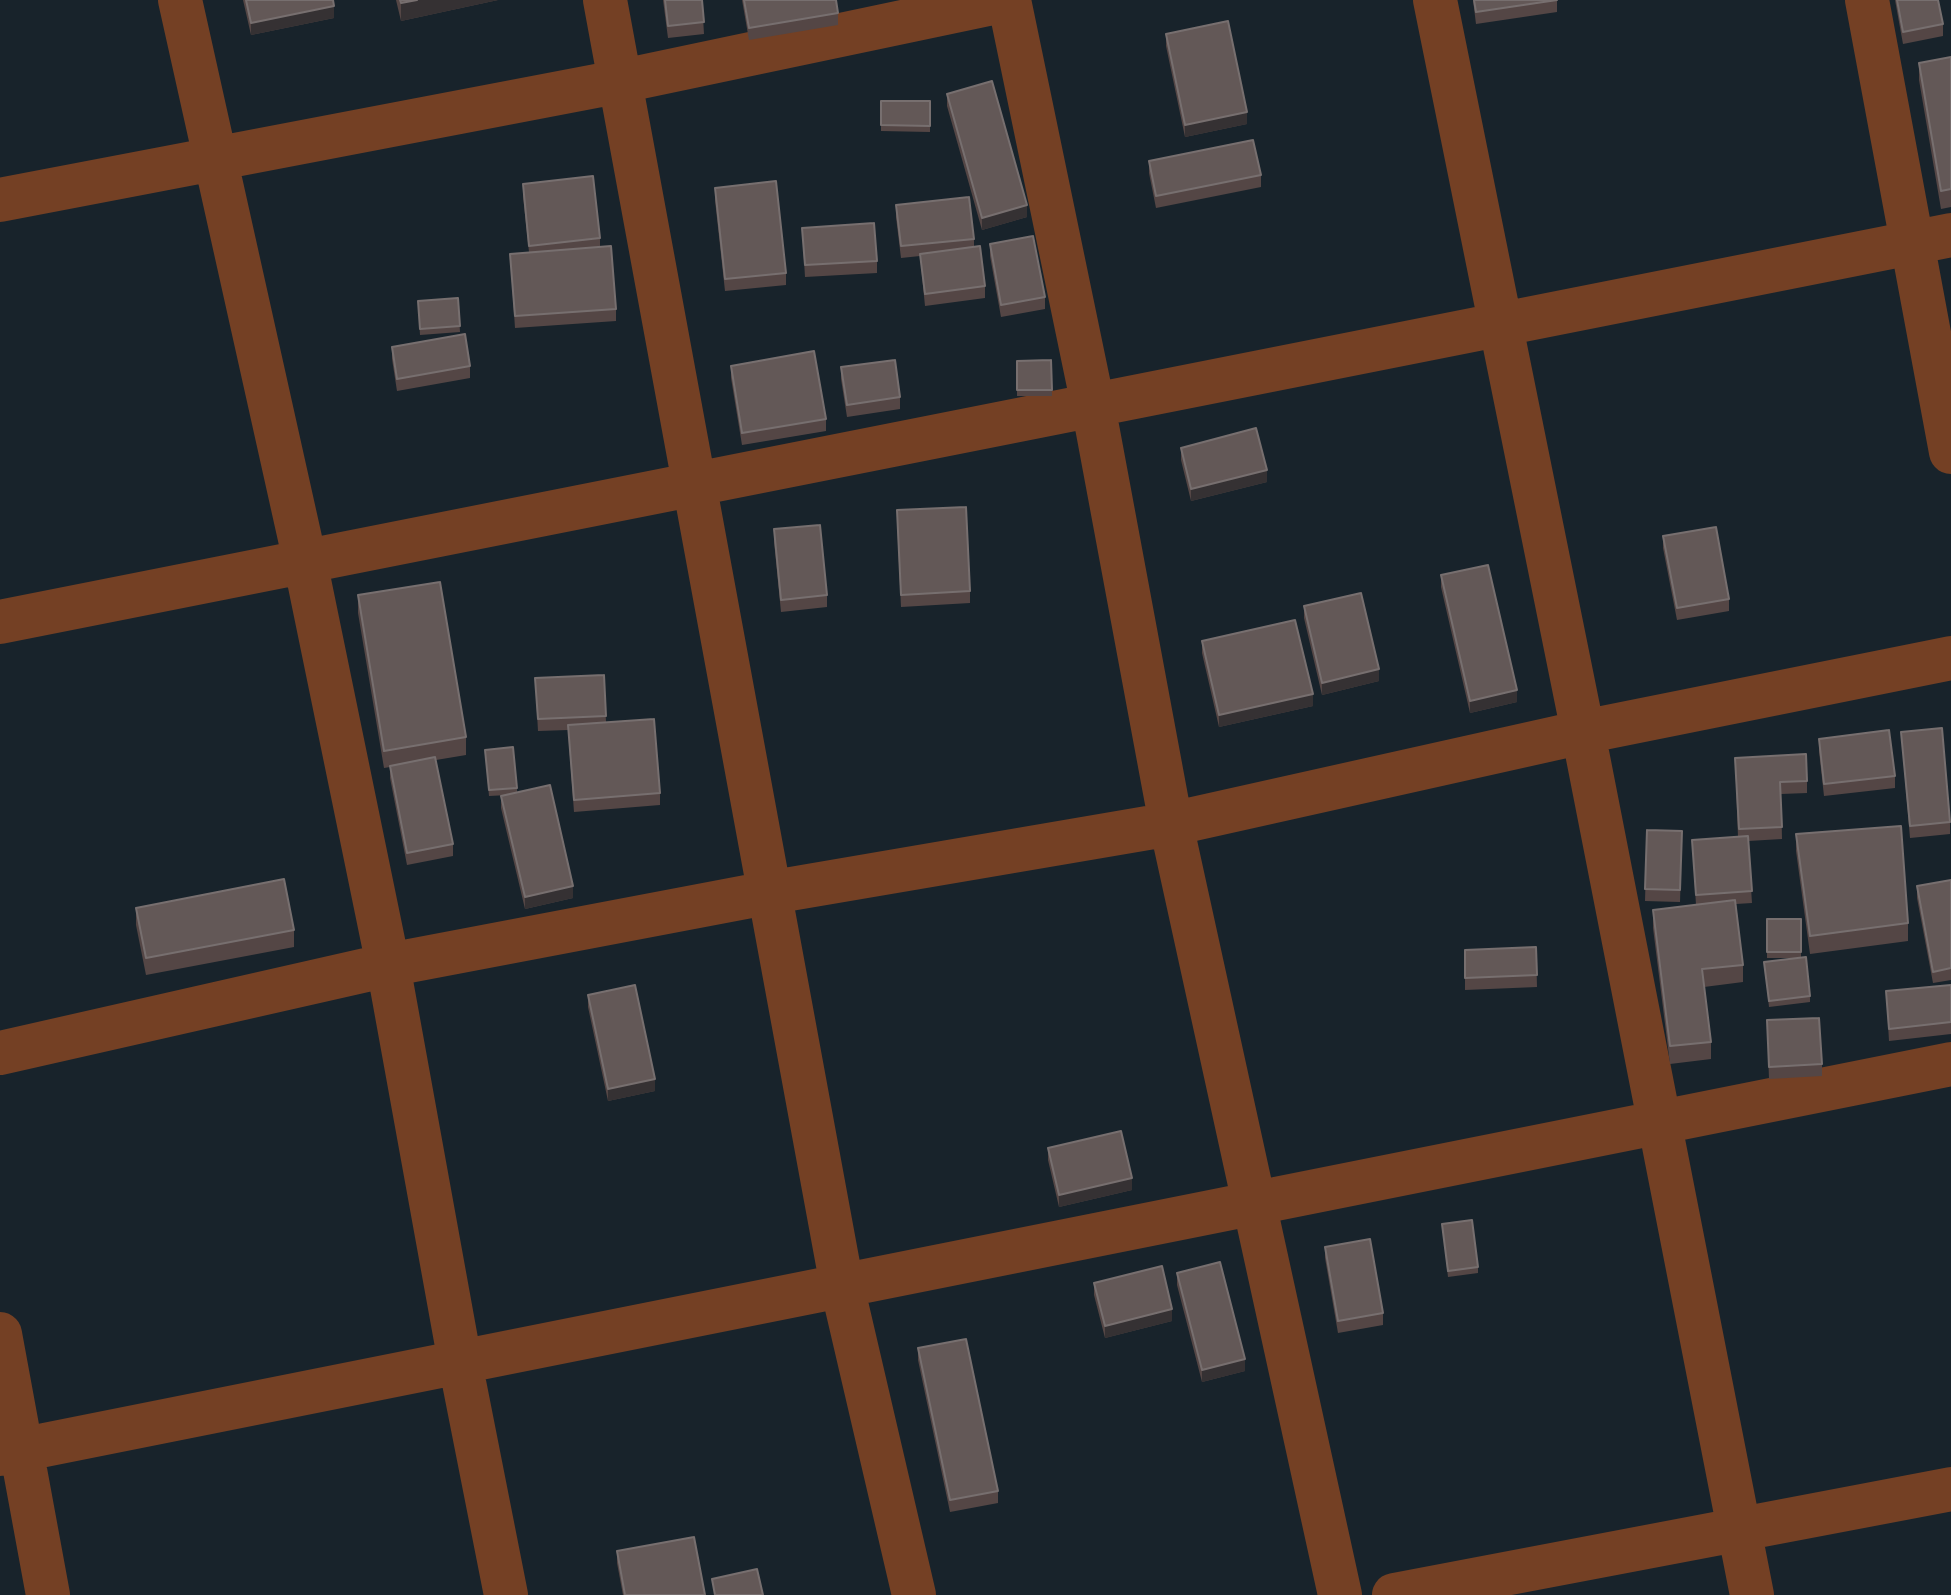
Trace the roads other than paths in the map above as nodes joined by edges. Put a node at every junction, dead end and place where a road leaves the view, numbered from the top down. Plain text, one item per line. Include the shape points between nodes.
1 (180, 0) edge
2 (605, 0) edge
3 (1008, 0) edge
4 (1435, 0) edge
5 (1867, 0) edge
6 (622, 81) junction
7 (215, 157) junction
8 (0, 200) edge
9 (1931, 239) edge
10 (1499, 324) junction
11 (1093, 405) junction
12 (1951, 452) edge
13 (693, 484) junction
14 (305, 561) junction
15 (0, 622) edge
16 (1951, 658) edge
17 (1583, 732) junction
18 (1171, 824) junction
19 (767, 893) junction
20 (388, 965) junction
21 (0, 1053) edge
22 (1951, 1064) edge
23 (1660, 1122) junction
24 (1256, 1203) junction
25 (842, 1286) junction
26 (0, 1334) edge
27 (460, 1362) junction
28 (11, 1452) edge
29 (1951, 1489) edge
30 (1739, 1529) junction
31 (48, 1595) edge
32 (506, 1595) edge
33 (914, 1595) edge
34 (1340, 1595) edge
35 (1394, 1595) edge
36 (1752, 1595) edge

1 - 7 street
2 - 6 street
3 - 6 street
3 - 11 street
4 - 10 street
5 - 9 street
6 - 7 street
6 - 13 street
7 - 8 street
7 - 14 street
9 - 10 street
9 - 12 street
10 - 11 street
10 - 17 street
11 - 13 street
11 - 18 street
13 - 14 street
13 - 19 street
14 - 15 street
14 - 20 street
16 - 17 street
17 - 18 street
17 - 23 street
18 - 19 street
18 - 24 street
19 - 20 street
19 - 25 street
20 - 21 street
20 - 27 street
22 - 23 street
23 - 24 street
23 - 30 street
24 - 25 street
24 - 34 street
25 - 27 street
25 - 33 street
26 - 28 street
27 - 28 street
27 - 32 street
28 - 31 street
29 - 30 street
30 - 35 street
30 - 36 street

